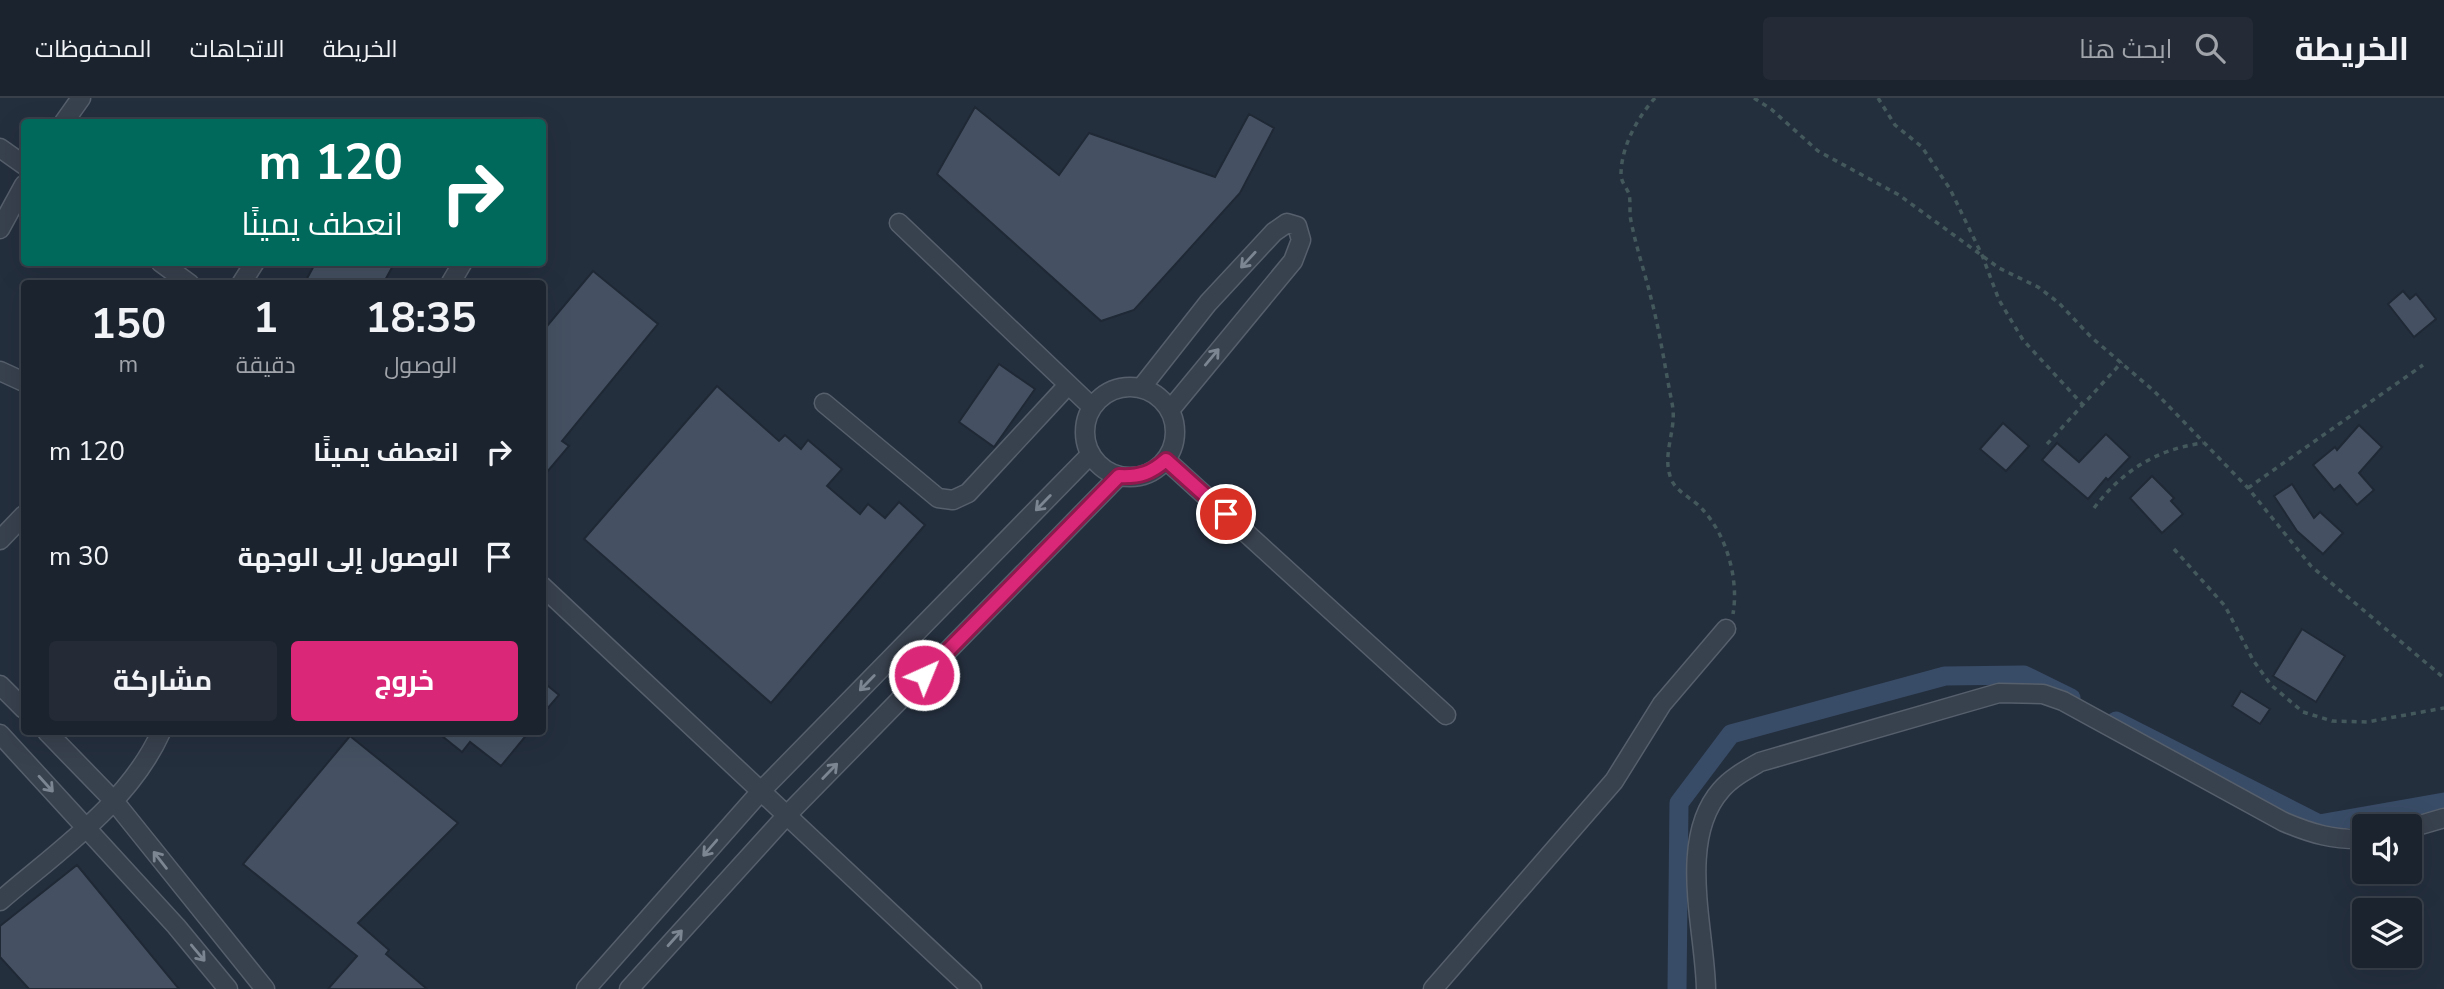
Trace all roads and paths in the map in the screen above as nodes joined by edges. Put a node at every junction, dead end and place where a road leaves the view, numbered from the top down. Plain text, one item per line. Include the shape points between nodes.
1 (81, 98) edge
2 (1655, 98) edge
3 (1754, 98) edge
4 (1878, 98) edge
5 (66, 119) edge
6 (0, 148) edge
7 (21, 163) edge
8 (21, 190) edge
9 (899, 223) dead end
10 (0, 229) edge
11 (1982, 255) junction
12 (165, 266) edge
13 (185, 280) edge
14 (2122, 362) junction
15 (2423, 365) dead end
16 (0, 371) edge
17 (21, 381) edge
18 (1068, 385) junction
19 (1141, 388) junction
20 (824, 403) dead end
21 (2083, 405) junction
22 (1092, 407) junction
23 (1170, 411) junction
24 (2203, 443) junction
25 (2047, 444) dead end
26 (1091, 454) junction
27 (1166, 460) junction
28 (1119, 476) junction
29 (2248, 488) junction
30 (2094, 509) dead end
31 (21, 518) edge
32 (0, 540) edge
33 (2174, 549) dead end
34 (546, 590) edge
35 (1726, 629) joint
36 (2444, 678) edge
37 (0, 684) edge
38 (21, 706) edge
39 (2444, 708) edge
40 (1446, 715) dead end
41 (0, 734) edge
42 (50, 735) edge
43 (159, 735) edge
44 (762, 790) junction
45 (114, 802) junction
46 (787, 815) junction
47 (2444, 818) edge
48 (2422, 824) edge
49 (86, 827) junction
50 (2352, 839) edge
51 (0, 901) edge
52 (228, 989) edge
53 (265, 989) edge
54 (586, 989) edge
55 (629, 989) edge
56 (972, 989) edge
57 (1433, 989) edge
58 (1706, 989) edge

1 - 5 street
2 - 35 path via 1627,146 1621,177 1629,194 1630,220 1673,407 1669,471 1673,484 1712,521 1732,569 1736,598
3 - 11 path via 1818,151 1899,195
4 - 11 path via 1895,125 1922,147 1937,168
6 - 7 street
8 - 10 street
9 - 18 street
11 - 14 path via 2059,303
11 - 21 path via 1999,300 2023,340
12 - 13 street
14 - 21 path
14 - 24 path
15 - 29 path
16 - 17 street
18 - 20 street via 968,493 953,500 938,498
18 - 22 street
19 - 22 street via 1121,387
19 - 23 street via 1153,392
23 -> 19 street via 1293,261 1301,240 1297,226 1287,223 1274,232 1208,303
21 - 25 path
22 - 26 street via 1086,423
23 - 27 street via 1174,435
24 - 29 path
24 - 30 path via 2171,449 2141,463 2115,483
26 - 28 street via 1098,464
26 -> 44 street
27 - 28 street via 1137,477
27 - 40 street
46 -> 28 street
29 - 36 path via 2311,566
31 - 32 street
33 - 39 path via 2225,606 2266,679 2303,712 2332,721 2367,723
34 - 44 street
35 - 57 street via 1662,704 1614,780
37 - 38 street
41 -> 49 street
42 - 45 street
43 - 45 street
44 - 46 street
44 -> 54 street
45 - 49 street
53 -> 45 street
55 -> 46 street
46 - 56 street
47 - 48 street
49 - 51 street
49 -> 52 street
50 - 58 street via 2314,835 2284,822 2063,701 2043,694 1999,693 1760,762 1719,791 1705,817 1697,857 1697,909

